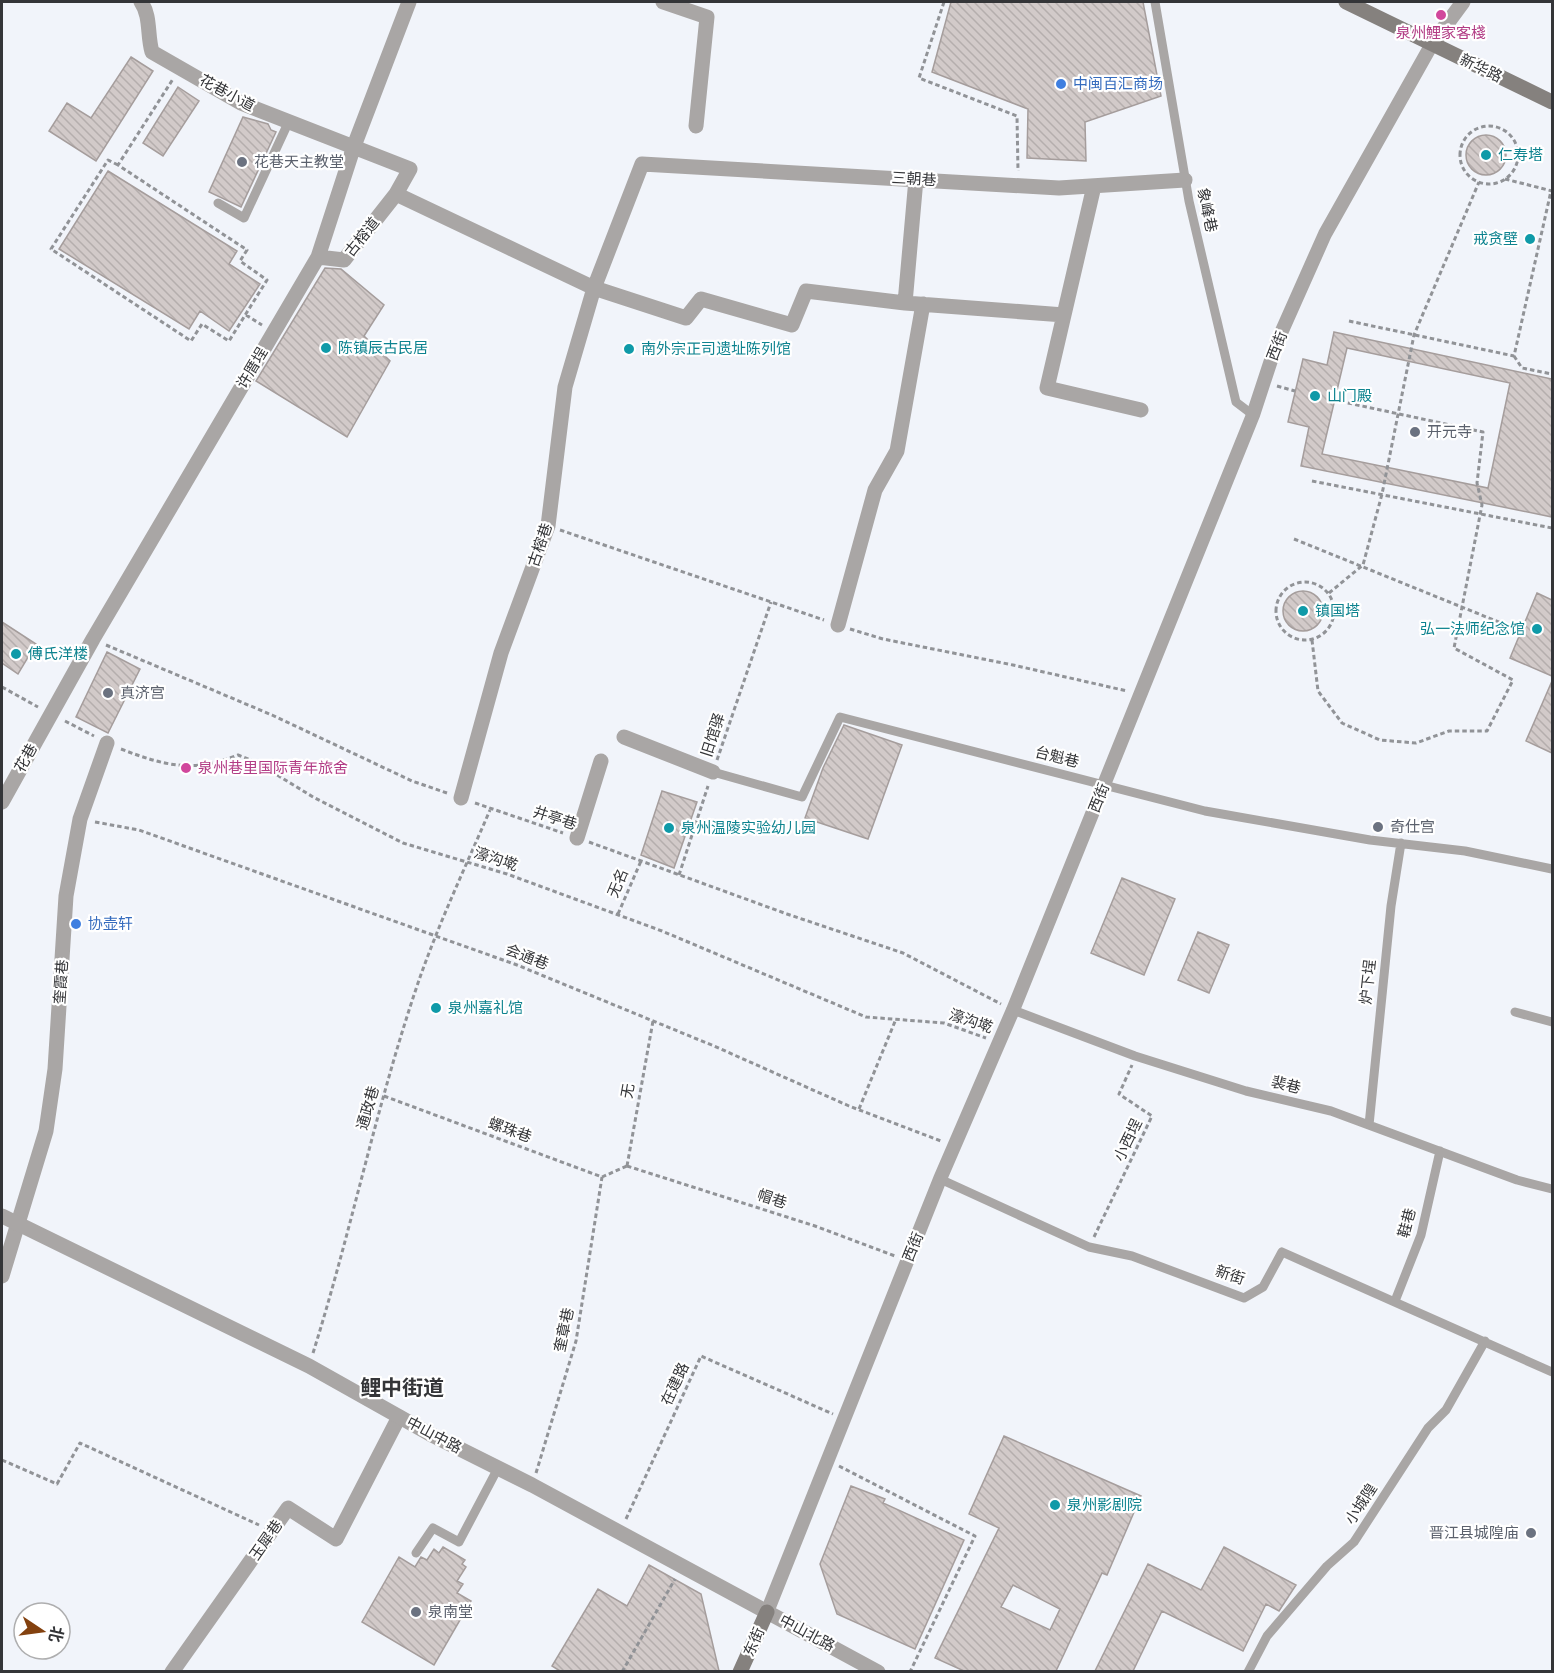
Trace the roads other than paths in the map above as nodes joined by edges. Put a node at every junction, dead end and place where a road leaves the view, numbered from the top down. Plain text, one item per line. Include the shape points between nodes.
1 (141, 2) edge
2 (410, 2) edge
3 (663, 2) edge
4 (1155, 2) edge
5 (1346, 2) edge
6 (1463, 2) edge
7 (1432, 44) junction
8 (1552, 102) edge
9 (289, 121) junction
10 (696, 126) dead end
11 (354, 146) junction
12 (642, 164) joint
13 (916, 179) junction
14 (1185, 180) junction
15 (1094, 186) junction
16 (396, 194) junction
17 (218, 203) dead end
18 (318, 257) junction
19 (594, 288) junction
20 (905, 303) junction
21 (923, 304) junction
22 (1064, 315) junction
23 (1141, 410) dead end
24 (1253, 415) junction
25 (838, 625) dead end
26 (50, 714) joint
27 (624, 737) dead end
28 (107, 743) road end
29 (602, 761) dead end
30 (713, 772) joint
31 (1104, 785) junction
32 (461, 798) road end
33 (2, 802) edge
34 (577, 838) road end
35 (1401, 843) junction
36 (1552, 869) edge
37 (1013, 1010) junction
38 (1515, 1012) dead end
39 (1552, 1022) edge
40 (1369, 1125) junction
41 (1440, 1151) junction
42 (940, 1179) junction
43 (1552, 1189) edge
44 (2, 1216) edge
45 (17, 1222) junction
46 (2, 1276) edge
47 (1395, 1301) junction
48 (1485, 1341) junction
49 (1552, 1372) edge
50 (399, 1417) junction
51 (498, 1468) junction
52 (416, 1553) dead end
53 (767, 1612) junction
54 (172, 1671) edge
55 (740, 1671) edge
56 (878, 1671) edge
57 (1248, 1671) edge

1 - 9 street, 花巷小道 via 147,10 147,36 152,52 241,102
2 - 11 street, 许厝埕
3 - 10 street via 707,17
4 - 14 lane, 象峰巷
5 - 7 main road, 新华路
6 - 7 street, 西街
7 - 8 main road, 新华路
7 - 24 street, 西街 via 1326,234 1277,342
9 - 11 street, 花巷小道
9 - 17 lane via 244,218
11 - 16 street via 410,170
11 - 18 street, 许厝埕
12 - 13 street, 三朝巷
12 - 19 street, 古榕巷
13 - 15 street, 三朝巷 via 1059,188
13 - 20 street
14 - 15 street, 三朝巷
14 - 24 lane, 象峰巷 via 1236,402
15 - 22 street
16 - 18 street, 古榕道 via 344,260
16 - 19 street
18 - 26 street, 许厝埕
19 - 20 street via 686,318 701,299 792,325 806,291
19 - 32 street, 古榕巷 via 565,387 548,526 501,653
20 - 21 street
21 - 22 street
21 - 25 street via 897,452 875,490
22 - 23 street via 1047,388
24 - 31 street, 西街
26 - 33 street, 花巷
27 - 30 street
28 - 45 street, 奎霞巷 via 80,819 66,896 55,1070 46,1131
29 - 34 street
30 - 31 lane, 台魁巷 via 802,797 840,717
31 - 35 lane, 台魁巷 via 1205,812
31 - 37 street, 西街
35 - 36 lane, 台魁巷
35 - 40 lane, 炉下埕
37 - 40 lane, 裴巷 via 1136,1056
37 - 42 street, 西街
38 - 39 lane
40 - 41 lane, 裴巷
41 - 43 lane, 裴巷
41 - 47 lane, 鞋巷 via 1421,1235
42 - 47 lane, 新街 via 1089,1247 1132,1256 1244,1298 1263,1287 1282,1251
42 - 53 street, 西街
44 - 45 street, 中山中路
45 - 46 street, 奎霞巷
45 - 50 street, 中山中路 via 309,1366
47 - 48 lane, 新街
48 - 49 lane, 新街
48 - 57 lane, 小城隍 via 1446,1410 1428,1428 1353,1542 1267,1635
50 - 51 street, 中山中路
50 - 54 street, 玉犀巷 via 336,1539 288,1508
51 - 52 lane via 459,1542 433,1528
51 - 53 street, 中山中路
53 - 55 main road, 东街
53 - 56 street, 中山北路

